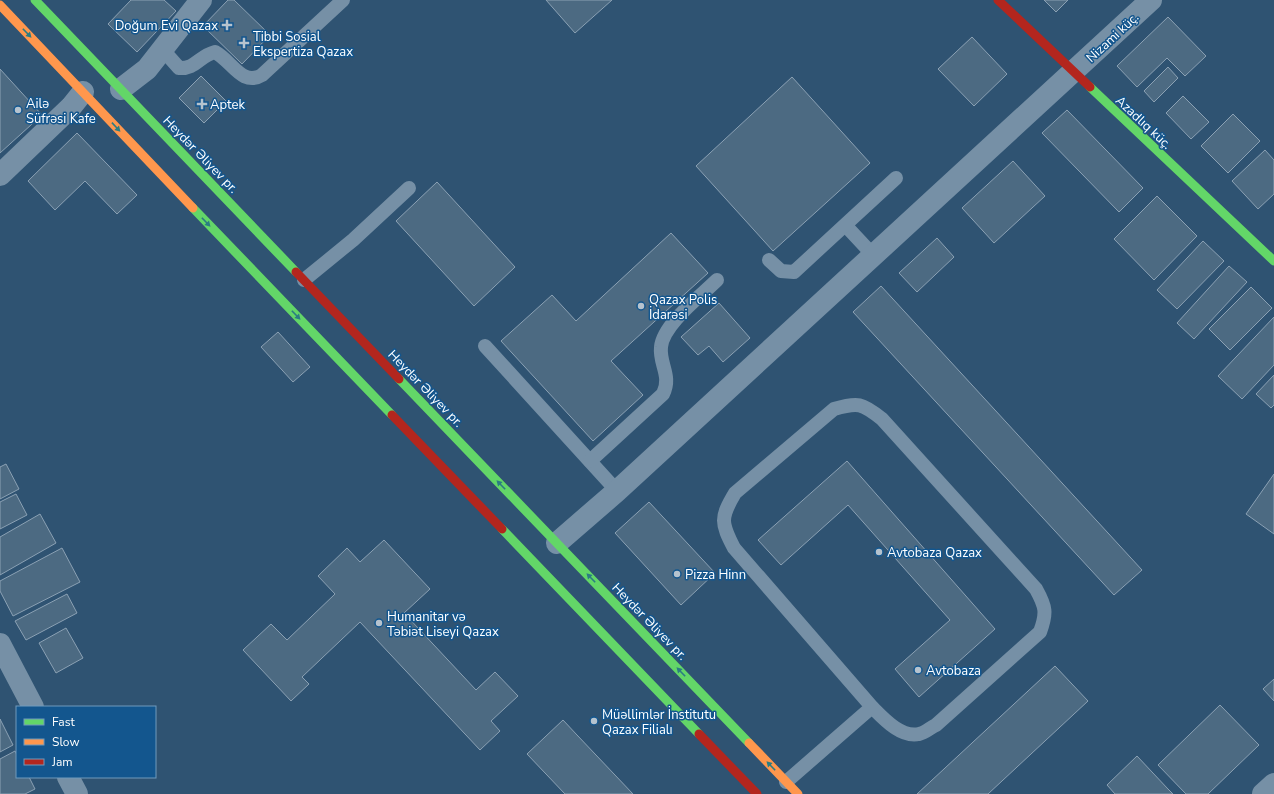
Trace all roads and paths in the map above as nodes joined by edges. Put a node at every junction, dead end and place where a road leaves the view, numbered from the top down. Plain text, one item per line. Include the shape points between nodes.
1 (35, 0) edge
2 (201, 0) edge
3 (342, 0) edge
4 (998, 0) edge
5 (1151, 0) edge
6 (0, 5) edge
7 (163, 50) junction
8 (1073, 73) junction
9 (83, 92) junction
10 (118, 92) junction
11 (0, 175) edge
12 (896, 178) dead end
13 (409, 188) dead end
14 (846, 226) junction
15 (874, 256) junction
16 (769, 260) dead end
17 (1274, 261) edge
18 (304, 280) junction
19 (717, 280) dead end
20 (485, 346) dead end
21 (590, 461) junction
22 (617, 491) junction
23 (557, 543) junction
24 (0, 644) edge
25 (32, 706) edge
26 (872, 707) junction
27 (69, 778) edge
28 (1274, 784) edge
29 (782, 786) junction
30 (77, 794) edge
31 (757, 794) edge
32 (798, 794) edge
33 (1264, 794) edge

1 - 10 main road, Heydər Əliyev pr.
2 - 7 street
3 - 7 lane via 255,80 246,79 215,52 205,54 195,65 179,68
4 - 8 main road, Azadlıq küç.
5 - 8 street, Nizami küç.
6 -> 9 main road
7 - 10 street via 147,69
8 - 15 street, Nizami küç.
8 - 17 main road, Azadlıq küç.
9 - 11 street via 71,107
9 -> 31 main road via 103,108
10 - 18 main road, Heydər Əliyev pr.
12 - 14 lane
13 - 18 lane via 353,240
14 - 15 lane
14 - 16 lane via 794,272 781,271
15 - 22 street, Nizami küç.
23 -> 18 main road, Heydər Əliyev pr.
19 - 21 lane via 667,329 661,348 668,385 663,394
20 - 21 lane
21 - 22 lane
22 - 23 street, Nizami küç.
29 -> 23 main road, Heydər Əliyev pr.
24 - 25 street
26 - 26 lane via 734,548 724,529 724,511 735,493 834,409 851,404 866,406 882,418 1036,589 1045,605 1040,632 936,725 919,734 903,732 888,723
26 - 29 lane
27 - 30 street
28 - 33 street
29 - 32 main road, Heydər Əliyev pr.

